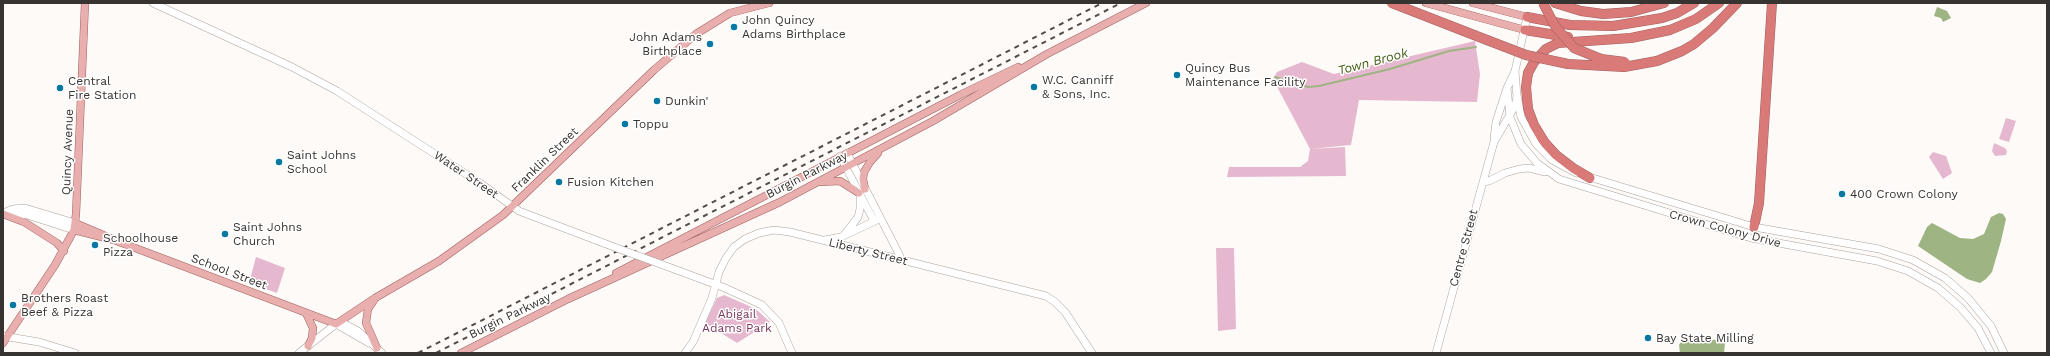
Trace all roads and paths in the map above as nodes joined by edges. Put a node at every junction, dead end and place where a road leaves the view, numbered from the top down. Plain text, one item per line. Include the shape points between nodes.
1 (85, 3) edge
2 (153, 3) edge
3 (769, 3) edge
4 (1146, 3) edge
5 (1392, 3) edge
6 (1426, 3) edge
7 (1473, 3) edge
8 (1543, 3) edge
9 (1555, 3) edge
10 (1664, 3) edge
11 (1694, 3) edge
12 (1719, 3) edge
13 (1772, 3) edge
14 (758, 4) edge
15 (1735, 5) edge
16 (1527, 17) junction
17 (1525, 30) junction
18 (1597, 40) junction
19 (1047, 54) junction
20 (1656, 61) junction
21 (1515, 71) junction
22 (1507, 88) junction
23 (1516, 90) junction
24 (1510, 112) junction
25 (1498, 116) junction
26 (1521, 117) junction
27 (1494, 142) junction
28 (886, 146) junction
29 (843, 155) junction
30 (849, 166) junction
31 (1550, 173) junction
32 (1590, 178) junction
33 (1483, 182) junction
34 (806, 188) junction
35 (862, 191) junction
36 (512, 207) junction
37 (3, 214) edge
38 (877, 220) junction
39 (74, 226) junction
40 (1754, 227) junction
41 (841, 237) junction
42 (817, 239) junction
43 (64, 251) junction
44 (901, 260) junction
45 (716, 284) junction
46 (375, 298) junction
47 (568, 299) junction
48 (306, 312) junction
49 (336, 324) junction
50 (4, 338) edge
51 (308, 346) junction
52 (379, 350) edge
53 (75, 353) edge
54 (299, 353) edge
55 (461, 353) edge
56 (685, 353) edge
57 (792, 353) edge
58 (1092, 353) edge
59 (1436, 353) edge
60 (1991, 353) edge
61 (2004, 353) edge

1 - 39 main road, Quincy Avenue
2 - 36 street, Water Street via 292,67 337,91 480,183
3 - 14 main road, Franklin Street
4 - 19 main road, Burgin Parkway
5 - 20 highway, bridge via 1526,55 1574,65 1624,67
6 - 17 main road
7 - 16 main road
8 - 20 highway, bridge via 1551,21 1561,34 1582,53 1611,61
9 - 10 highway via 1603,14 1631,12
11 - 16 highway via 1662,18 1613,26 1570,25
12 - 18 highway via 1685,24 1658,33 1626,39
13 - 40 highway via 1759,203
14 - 36 main road, Franklin Street via 725,15 680,47
15 - 20 highway via 1694,44
16 - 17 street, Centre Street
17 - 18 highway
17 - 21 street, Centre Street
18 - 32 highway via 1563,42 1546,49 1532,65 1526,87 1529,114 1545,143 1564,161
19 - 28 main road, Burgin Parkway
19 - 29 main road, Burgin Parkway
21 - 22 street, Centre Street
21 - 23 street, Centre Street
22 - 24 street, Crown Colony Drive
22 - 25 street, Centre Street
23 - 24 street, Centre Street
23 - 26 street, Crown Colony Drive
24 - 25 street
24 - 26 street
24 - 27 street, Centre Street
24 - 31 street, Crown Colony Drive via 1516,135 1526,151
25 - 27 street, Centre Street
26 - 32 street, Crown Colony Drive via 1532,139 1547,157 1567,169
27 - 33 street, Centre Street
28 - 30 main road, Burgin Parkway
28 - 35 main road via 866,169
29 - 30 street
29 - 47 main road, Burgin Parkway via 653,252
30 - 34 main road, Burgin Parkway
30 - 35 street
31 - 33 street via 1519,169
31 - 60 street, Crown Colony Drive via 1581,187 1746,237 1872,260 1908,271 1938,288 1960,307 1978,328
32 - 40 street, Crown Colony Drive
33 - 59 street, Centre Street
34 - 35 main road via 837,181
34 - 47 main road, Burgin Parkway via 749,217
35 - 38 street
35 - 41 street via 859,213 854,224
36 - 45 street, Water Street, bridge
36 - 46 main road, Franklin Street via 439,261
37 - 39 street via 27,215
37 - 43 main road via 24,222 58,243
38 - 41 street
38 - 44 street
39 - 43 main road
39 - 48 main road, School Street
40 - 61 street, Crown Colony Drive via 1879,249 1924,265 1950,281 1972,302 1991,326
41 - 42 street
42 - 44 street, Liberty Street
42 - 45 street, Liberty Street via 779,230 754,235 738,244 726,257
43 - 50 main road
44 - 58 street, Liberty Street via 1046,296 1065,312
45 - 56 street, Liberty Street via 693,342
45 - 57 street, Water Street via 754,301 770,312 781,328
46 - 49 main road, Franklin Street
46 - 52 main road via 368,309 366,323
47 - 55 main road, Burgin Parkway
48 - 49 main road, School Street
48 - 51 main road via 314,328
49 - 51 street
49 - 52 street, School Street via 352,327 362,333
50 - 53 street via 50,344
51 - 54 street

